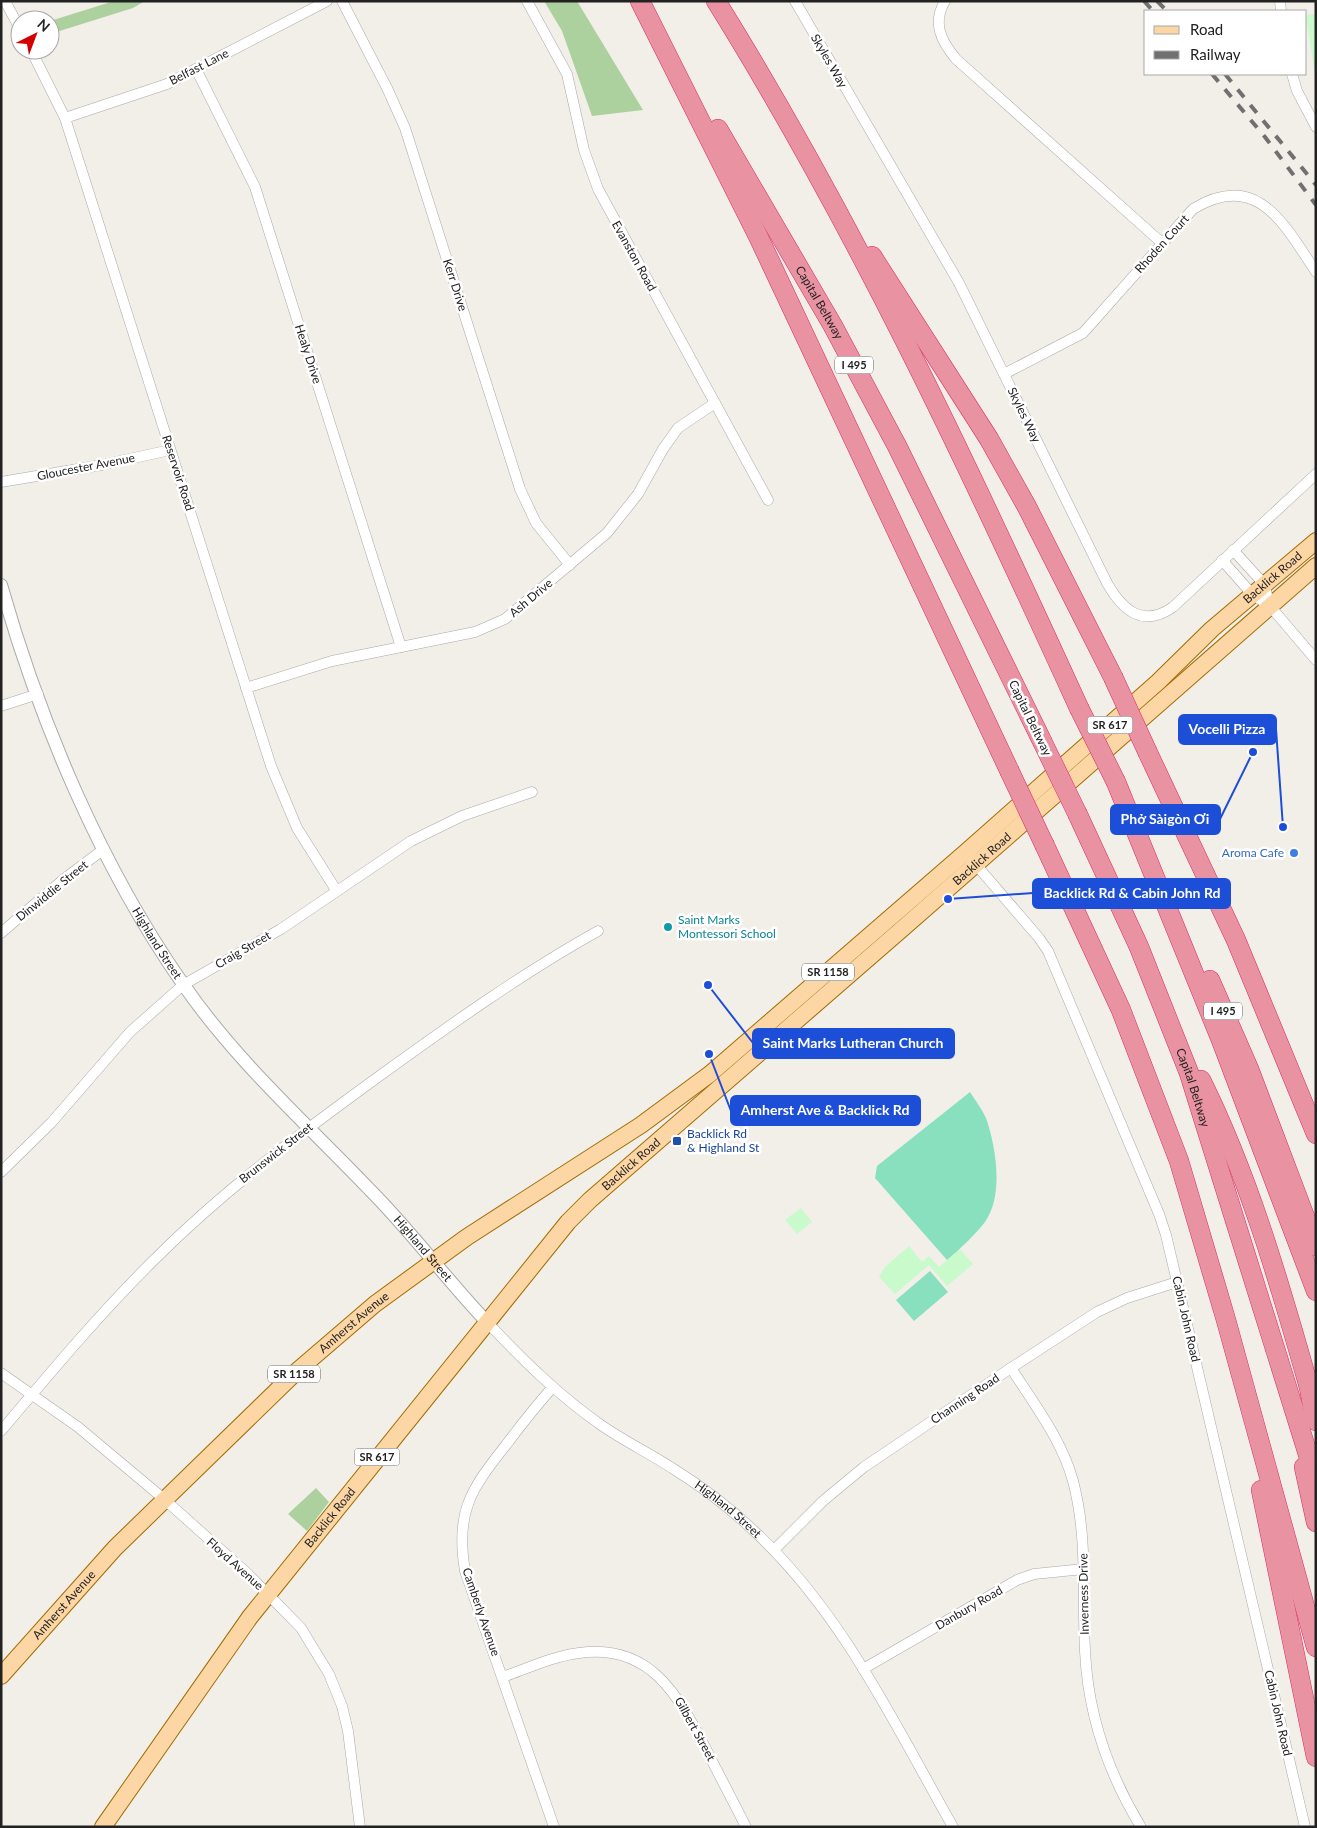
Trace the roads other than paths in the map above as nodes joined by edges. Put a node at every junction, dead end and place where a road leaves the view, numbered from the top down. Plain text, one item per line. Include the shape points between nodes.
1 (327, 1) edge
2 (342, 1) edge
3 (527, 1) edge
4 (641, 1) edge
5 (716, 1) edge
6 (794, 1) edge
7 (945, 1) edge
8 (36, 60) edge
9 (196, 69) junction
10 (1292, 75) edge
11 (65, 118) junction
12 (1316, 127) edge
13 (794, 129) junction
14 (1162, 243) junction
15 (1316, 272) edge
16 (1004, 374) junction
17 (715, 403) junction
18 (170, 450) junction
19 (1316, 474) edge
20 (1, 482) edge
21 (768, 500) dead end
22 (1316, 541) edge
23 (1233, 550) junction
24 (1222, 560) junction
25 (570, 565) junction
26 (1316, 566) edge
27 (1, 585) edge
28 (1258, 589) junction
29 (1270, 606) junction
30 (401, 647) junction
31 (1316, 660) edge
32 (246, 688) junction
33 (38, 694) junction
34 (1, 706) edge
35 (1116, 782) junction
36 (532, 792) dead end
37 (104, 849) junction
38 (971, 859) junction
39 (336, 890) junction
40 (598, 931) dead end
41 (1, 933) edge
42 (1138, 948) junction
43 (183, 985) junction
44 (690, 1090) joint
45 (308, 1127) junction
46 (1316, 1134) edge
47 (1, 1172) edge
48 (1316, 1246) edge
49 (434, 1261) junction
50 (1177, 1282) junction
51 (1316, 1291) edge
52 (1226, 1320) junction
53 (486, 1321) junction
54 (1011, 1368) junction
55 (1, 1373) edge
56 (1285, 1382) junction
57 (1308, 1382) junction
58 (552, 1388) junction
59 (32, 1394) junction
60 (1316, 1402) edge
61 (1316, 1421) edge
62 (1, 1431) edge
63 (1316, 1480) edge
64 (164, 1499) junction
65 (1316, 1522) edge
66 (774, 1550) junction
67 (1084, 1569) junction
68 (268, 1594) junction
69 (1316, 1647) edge
70 (863, 1668) junction
71 (1, 1676) edge
72 (503, 1677) junction
73 (1316, 1757) edge
74 (103, 1827) edge
75 (360, 1827) edge
76 (554, 1827) edge
77 (746, 1827) edge
78 (953, 1827) edge
79 (1141, 1827) edge
80 (1305, 1827) edge

1 - 9 street, Belfast Lane
2 - 25 street, Kerr Drive via 405,128 520,489 536,523
3 - 17 street, Evanston Road via 567,74 584,150 598,189
4 - 42 highway, Capital Beltway / I 495, bridge via 838,334 897,446 1078,815
4 - 52 highway, bridge via 758,236 1092,944 1146,1070 1179,1161
5 - 13 highway, I 495
6 - 16 street, Skyles Way via 959,283
7 - 14 street via 938,25 956,59
8 - 11 street, Reservoir Road
9 - 11 street, Belfast Lane via 167,84
9 - 30 street, Healy Drive via 255,187
10 - 12 street
11 - 18 street, Reservoir Road
13 - 35 highway, I 495, bridge via 987,506
13 - 46 highway, bridge via 989,440 1032,516 1113,678 1236,940
14 - 15 street, Rhoden Court via 1193,209 1203,203 1225,197 1255,200 1275,214
14 - 16 street, Rhoden Court via 1083,333
16 - 24 street, Skyles Way via 1106,583 1127,609 1143,617 1163,614
17 - 21 street, Evanston Road
17 - 25 street, Ash Drive via 678,428 626,512
18 - 20 street, Gloucester Avenue via 102,466
18 - 32 street, Reservoir Road
19 - 23 street
22 - 28 main road, Backlick Road / SR 617
23 - 24 street
23 - 28 street
24 - 28 street
25 - 30 street, Ash Drive via 496,625
26 - 29 main road, Backlick Road / SR 617
27 - 33 street, Highland Street
28 - 29 street
28 - 29 street
28 - 38 main road, Backlick Road / SR 617
29 - 31 street
29 - 38 main road, Backlick Road / SR 617
30 - 32 street, Ash Drive via 332,662
32 - 39 street, Reservoir Road via 285,803
33 - 34 street
33 - 37 street, Highland Street via 68,771
35 - 48 highway, I 495 via 1184,921 1249,1069
35 - 51 highway via 1221,1040
36 - 39 street, Craig Street via 438,827 382,858
37 - 41 street, Dinwiddie Street
37 - 43 street, Highland Street
38 - 44 main road, Backlick Road / SR 1158
38 - 50 street, Cabin John Road via 1039,938 1053,960 1159,1214
38 - 53 main road, Backlick Road / SR 617 via 590,1200 560,1231
39 - 43 street, Craig Street via 281,929
40 - 45 street, Brunswick Street via 510,983
42 - 56 highway, Capital Beltway / I 495 via 1189,1073
42 - 57 highway via 1235,1155 1261,1227
43 - 45 street, Highland Street via 243,1060
43 - 47 street, Craig Street via 130,1032 51,1123
44 - 49 main road, Amherst Avenue / SR 1158 via 641,1126
45 - 49 street, Highland Street via 372,1191
45 - 59 street, Brunswick Street via 237,1184 157,1257 93,1323
49 - 53 street, Highland Street
49 - 64 main road, Amherst Avenue / SR 1158 via 375,1304 297,1370
50 - 54 street, Channing Road via 1127,1298 1097,1312
50 - 80 street, Cabin John Road
52 - 69 highway
52 - 73 highway
53 - 58 street, Highland Street
53 - 68 main road, Backlick Road / SR 617
54 - 66 street, Channing Road via 864,1467 823,1501
54 - 67 street, Inverness Drive via 1049,1427 1073,1479 1082,1530
55 - 59 street, Floyd Avenue
56 - 63 highway, Capital Beltway / I 495
56 - 65 highway
57 - 60 highway
57 - 61 highway
58 - 66 street, Highland Street via 602,1426 703,1488
58 - 72 street, Camberly Avenue via 481,1477 464,1517 465,1571
59 - 62 street, Brunswick Street
59 - 64 street, Floyd Avenue via 78,1427
64 - 68 street, Floyd Avenue
64 - 71 main road, Amherst Avenue / SR 1158 via 115,1548
66 - 70 street, Highland Street via 816,1598
67 - 70 street, Danbury Road via 1034,1574 1017,1580
67 - 79 street, Inverness Drive via 1085,1652 1094,1718 1112,1775
68 - 74 main road, Backlick Road / SR 617
68 - 75 street, Floyd Avenue via 301,1628 329,1674 348,1731
70 - 78 street, Highland Street
72 - 76 street, Camberly Avenue
72 - 77 street, Gilbert Street via 565,1656 592,1652 628,1658 653,1671 672,1689 687,1712

